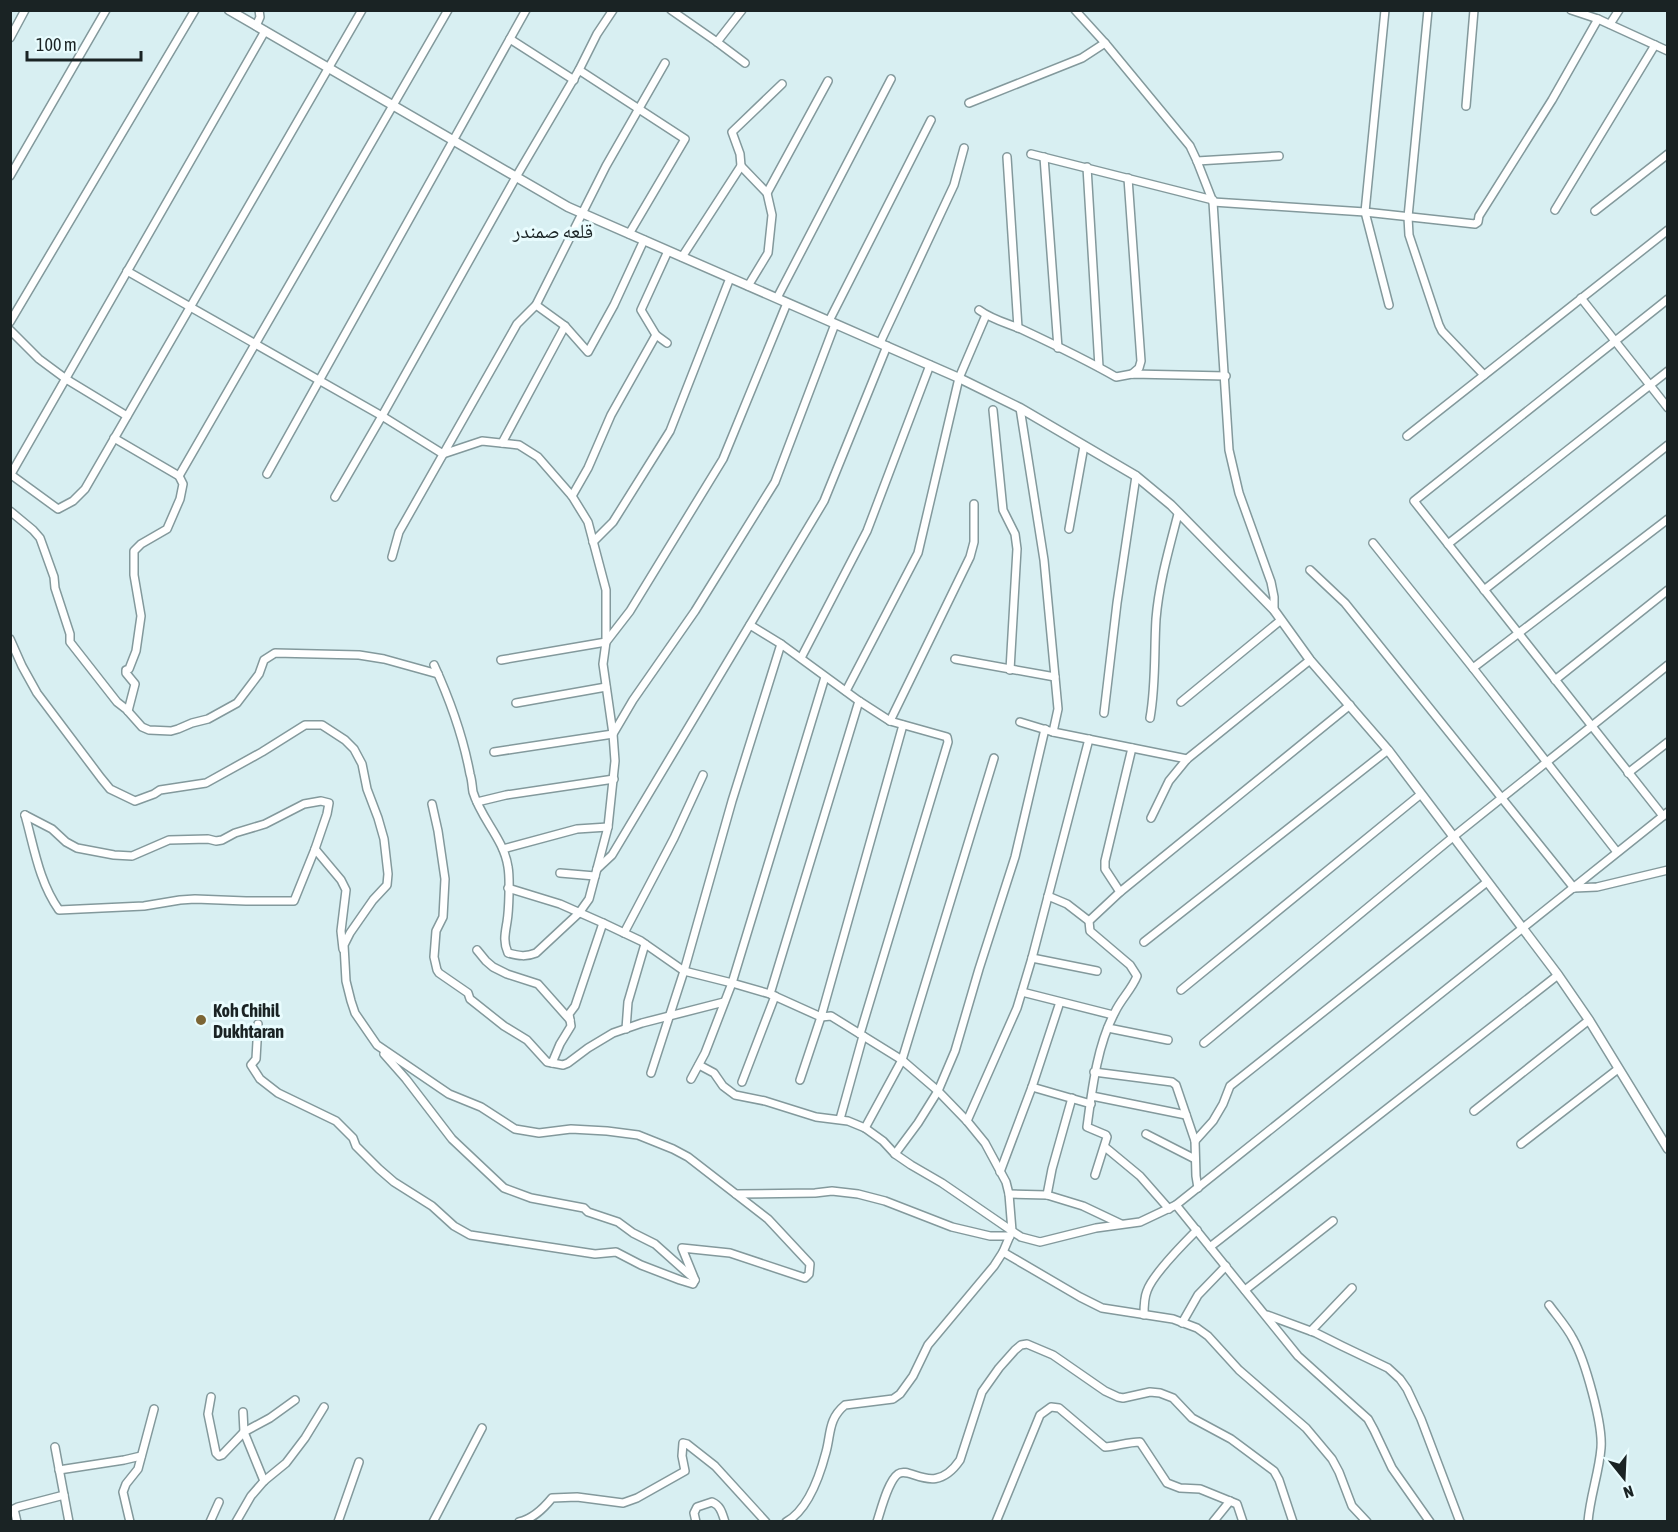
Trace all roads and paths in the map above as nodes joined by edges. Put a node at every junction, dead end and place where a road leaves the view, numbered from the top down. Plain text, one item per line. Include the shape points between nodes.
1 (25, 10) edge
2 (106, 10) edge
3 (195, 10) edge
4 (229, 10) edge
5 (260, 10) edge
6 (362, 10) edge
7 (448, 10) edge
8 (526, 10) edge
9 (613, 10) edge
10 (671, 10) edge
11 (742, 10) edge
12 (1075, 10) edge
13 (1386, 10) edge
14 (1428, 10) edge
15 (1474, 10) edge
16 (1571, 10) edge
17 (1619, 10) edge
18 (1598, 19) junction
19 (1610, 24) junction
20 (256, 26) junction
21 (265, 31) junction
22 (10, 38) edge
23 (510, 39) junction
24 (717, 42) junction
25 (1105, 43) junction
26 (1655, 45) junction
27 (1668, 51) edge
28 (665, 63) dead end
29 (745, 63) dead end
30 (328, 68) junction
31 (579, 70) junction
32 (891, 79) dead end
33 (574, 80) junction
34 (828, 81) dead end
35 (782, 84) dead end
36 (969, 103) dead end
37 (393, 106) junction
38 (1466, 106) dead end
39 (639, 109) junction
40 (931, 120) dead end
41 (453, 141) junction
42 (964, 148) dead end
43 (1031, 154) dead end
44 (1668, 154) edge
45 (1279, 156) dead end
46 (1006, 157) dead end
47 (1044, 157) junction
48 (1197, 161) junction
49 (741, 166) junction
50 (1087, 167) junction
51 (10, 176) edge
52 (516, 177) junction
53 (1128, 178) junction
54 (767, 193) junction
55 (1213, 201) junction
56 (1555, 210) dead end
57 (1595, 211) dead end
58 (1365, 212) junction
59 (582, 213) junction
60 (1408, 217) junction
61 (1668, 230) edge
62 (629, 234) junction
63 (644, 240) junction
64 (668, 251) junction
65 (682, 257) junction
66 (128, 271) junction
67 (730, 278) junction
68 (748, 286) junction
69 (777, 298) junction
70 (1581, 298) junction
71 (1668, 299) edge
72 (787, 303) junction
73 (536, 304) junction
74 (1389, 305) dead end
75 (190, 307) junction
76 (979, 310) dead end
77 (986, 315) junction
78 (10, 322) edge
79 (832, 322) junction
80 (565, 326) junction
81 (1018, 328) junction
82 (10, 330) edge
83 (656, 335) junction
84 (1615, 341) junction
85 (255, 343) junction
86 (667, 343) dead end
87 (883, 345) junction
88 (1058, 348) junction
89 (930, 365) junction
90 (1099, 367) junction
91 (1668, 371) edge
92 (1132, 374) junction
93 (1484, 375) junction
94 (1226, 376) junction
95 (959, 378) junction
96 (66, 379) junction
97 (320, 380) junction
98 (1650, 385) junction
99 (1020, 408) junction
100 (1668, 408) edge
101 (993, 410) dead end
102 (127, 416) junction
103 (382, 416) junction
104 (1407, 436) dead end
105 (114, 438) junction
106 (502, 443) junction
107 (1668, 445) edge
108 (1084, 446) junction
109 (443, 454) junction
110 (11, 474) edge
111 (267, 474) dead end
112 (179, 476) junction
113 (1136, 476) junction
114 (572, 496) junction
115 (335, 497) dead end
116 (974, 504) dead end
117 (10, 511) edge
118 (1178, 514) junction
119 (1668, 519) edge
120 (1069, 529) dead end
121 (593, 543) junction
122 (1373, 543) dead end
123 (1448, 544) junction
124 (392, 557) dead end
125 (1310, 570) dead end
126 (1484, 590) junction
127 (1668, 590) edge
128 (1274, 610) junction
129 (1281, 620) junction
130 (750, 625) junction
131 (1518, 634) junction
132 (10, 639) edge
133 (606, 642) junction
134 (781, 644) junction
135 (801, 658) junction
136 (955, 658) dead end
137 (501, 660) dead end
138 (1310, 660) junction
139 (434, 665) dead end
140 (1668, 665) edge
141 (1473, 668) junction
142 (1010, 670) junction
143 (438, 674) junction
144 (825, 676) junction
145 (1055, 677) junction
146 (1555, 680) junction
147 (606, 687) junction
148 (846, 691) junction
149 (859, 701) junction
150 (1181, 702) dead end
151 (516, 703) dead end
152 (1350, 705) junction
153 (128, 711) junction
154 (1104, 713) dead end
155 (1150, 717) dead end
156 (890, 721) junction
157 (1020, 722) dead end
158 (903, 725) junction
159 (1591, 726) junction
160 (1045, 729) junction
161 (1053, 732) junction
162 (613, 734) junction
163 (1089, 739) junction
164 (1668, 742) edge
165 (1132, 748) junction
166 (1388, 750) junction
167 (494, 752) dead end
168 (994, 758) dead end
169 (1187, 759) junction
170 (1546, 761) junction
171 (1628, 773) junction
172 (703, 775) dead end
173 (614, 779) junction
174 (1421, 794) junction
175 (1502, 798) junction
176 (477, 802) junction
177 (432, 804) dead end
178 (1665, 814) edge
179 (1151, 818) dead end
180 (608, 827) junction
181 (1453, 837) junction
182 (315, 849) junction
183 (503, 849) junction
184 (1617, 852) junction
185 (1668, 870) edge
186 (560, 873) dead end
187 (595, 873) junction
188 (1487, 882) junction
189 (508, 888) junction
190 (1574, 888) junction
191 (1120, 892) junction
192 (1047, 896) junction
193 (579, 913) junction
194 (1089, 921) junction
195 (603, 923) junction
196 (1522, 927) junction
197 (624, 933) junction
198 (1144, 942) dead end
199 (645, 944) junction
200 (477, 950) dead end
201 (344, 954) junction
202 (1032, 958) junction
203 (1097, 970) dead end
204 (684, 971) junction
205 (1558, 975) junction
206 (732, 983) junction
207 (1181, 990) dead end
208 (1022, 992) junction
209 (772, 995) junction
210 (724, 1002) junction
211 (1060, 1002) junction
212 (1113, 1015) junction
213 (669, 1016) junction
214 (821, 1017) junction
215 (570, 1020) junction
216 (1589, 1020) junction
217 (258, 1024) dead end
218 (1108, 1028) junction
219 (626, 1029) junction
220 (861, 1035) junction
221 (1168, 1040) dead end
222 (1204, 1043) dead end
223 (377, 1045) junction
224 (902, 1060) junction
225 (552, 1063) junction
226 (699, 1065) junction
227 (1618, 1069) junction
228 (1095, 1072) junction
229 (651, 1073) dead end
230 (691, 1079) dead end
231 (800, 1080) dead end
232 (742, 1082) dead end
233 (1032, 1087) junction
234 (938, 1091) junction
235 (1072, 1098) junction
236 (1091, 1100) junction
237 (1474, 1111) dead end
238 (1186, 1115) junction
239 (840, 1119) junction
240 (967, 1121) junction
241 (865, 1128) junction
242 (1146, 1134) dead end
243 (1195, 1142) junction
244 (1521, 1144) dead end
245 (1105, 1147) junction
246 (1668, 1149) edge
247 (895, 1154) junction
248 (1195, 1159) junction
249 (1000, 1172) junction
250 (1095, 1175) dead end
251 (1198, 1188) junction
252 (736, 1194) junction
253 (1009, 1194) junction
254 (1047, 1195) junction
255 (1176, 1205) junction
256 (1169, 1209) junction
257 (1333, 1221) dead end
258 (1122, 1224) junction
259 (1197, 1230) junction
260 (1011, 1234) junction
261 (1210, 1247) junction
262 (1004, 1251) junction
263 (1226, 1266) junction
264 (695, 1280) junction
265 (1352, 1288) dead end
266 (1245, 1290) junction
267 (1549, 1305) dead end
268 (1265, 1314) junction
269 (1144, 1315) junction
270 (1182, 1323) junction
271 (1311, 1331) junction
272 (211, 1397) dead end
273 (295, 1400) dead end
274 (324, 1407) dead end
275 (154, 1409) dead end
276 (243, 1412) dead end
277 (482, 1428) dead end
278 (244, 1432) junction
279 (55, 1447) dead end
280 (141, 1456) junction
281 (359, 1462) dead end
282 (59, 1470) junction
283 (264, 1481) junction
284 (64, 1495) junction
285 (1230, 1501) junction
286 (219, 1502) dead end
287 (237, 1518) edge
288 (16, 1521) edge
289 (69, 1521) edge
290 (130, 1521) edge
291 (210, 1521) edge
292 (247, 1521) edge
293 (338, 1521) edge
294 (433, 1521) edge
295 (519, 1521) edge
296 (696, 1521) edge
297 (725, 1521) edge
298 (765, 1521) edge
299 (786, 1521) edge
300 (877, 1521) edge
301 (996, 1521) edge
302 (1213, 1521) edge
303 (1243, 1521) edge
304 (1293, 1521) edge
305 (1366, 1521) edge
306 (1430, 1521) edge
307 (1461, 1521) edge
308 (1588, 1521) edge

1 - 22 street
2 - 51 street
3 - 78 street
4 - 20 street
5 - 20 street
6 - 30 street
7 - 37 street
8 - 23 street
9 - 31 street
10 - 24 street
11 - 24 street
12 - 25 street
13 - 58 street
14 - 60 street
15 - 38 street
16 - 18 street
17 - 19 street
18 - 19 street
18 - 60 street via 1478,222
19 - 26 street
20 - 21 street
21 - 30 street
21 - 66 street
23 - 33 street
23 - 41 street
24 - 29 street
25 - 36 street via 1083,58
25 - 48 street via 1190,146
26 - 27 street
26 - 56 street
28 - 39 street
30 - 37 street
30 - 75 street
31 - 33 street
31 - 39 street
32 - 69 street
33 - 52 street
34 - 54 street
35 - 49 street via 732,132 741,154
37 - 41 street
37 - 85 street
39 - 59 street
39 - 62 street via 685,139
40 - 79 street
41 - 52 street
41 - 97 street
42 - 87 street via 954,185
43 - 47 street
44 - 57 street
45 - 48 street
46 - 81 street
47 - 50 street
47 - 88 street
48 - 55 street
49 - 54 street
49 - 65 street
50 - 53 street
50 - 90 street
52 - 59 street
52 - 103 street
53 - 55 street
53 - 92 street via 1141,361
54 - 68 street via 772,215 768,253
55 - 58 street
55 - 94 street
58 - 60 street
58 - 74 street
59 - 62 street
59 - 73 street
60 - 93 street via 1409,235 1439,326
61 - 70 street
62 - 63 street
63 - 64 street
63 - 80 street via 588,352
64 - 65 street
64 - 83 street via 640,310
65 - 67 street
66 - 75 street
66 - 96 street
67 - 68 street
67 - 121 street via 670,431 613,522
68 - 69 street
69 - 72 street
70 - 84 street
70 - 93 street
71 - 84 street
72 - 79 street
72 - 133 street via 723,459 630,611
73 - 80 street
73 - 109 street via 517,324
75 - 85 street
75 - 102 street
76 - 77 street
77 - 81 street
77 - 95 street
79 - 87 street
79 - 162 street via 775,482
80 - 106 street
81 - 88 street
82 - 96 street
83 - 86 street
83 - 114 street
84 - 98 street
84 - 123 street via 1414,501
85 - 97 street
85 - 112 street
87 - 89 street
87 - 130 street via 824,501
88 - 90 street
89 - 95 street
89 - 135 street via 867,531
90 - 92 street via 1116,377
91 - 98 street
92 - 94 street
93 - 104 street
94 - 128 street via 1230,450 1239,493 1270,582
95 - 99 street
95 - 148 street via 918,553
96 - 102 street
96 - 110 street
97 - 103 street
97 - 111 street
98 - 100 street
98 - 123 street
99 - 108 street
99 - 145 street via 1044,560
101 - 142 street via 1003,510 1017,549
102 - 105 street
103 - 109 street
103 - 115 street
105 - 110 street via 85,489 58,509
105 - 112 street
106 - 109 street via 482,441
106 - 114 street via 519,445 538,458
107 - 126 street
108 - 113 street
108 - 120 street
109 - 124 street via 399,532
112 - 153 street via 183,484 180,499 167,530 134,551 141,616 136,651 126,670 135,684
113 - 118 street
113 - 154 street
114 - 121 street via 588,522
116 - 156 street via 970,557
117 - 153 street via 40,538 70,642
118 - 128 street
118 - 155 street via 1156,618
119 - 131 street
121 - 133 street via 606,590
122 - 141 street
123 - 126 street
125 - 175 street via 1345,603
126 - 131 street
127 - 146 street
128 - 129 street
129 - 138 street
129 - 150 street
130 - 134 street
130 - 187 street via 612,855
131 - 141 street
131 - 146 street
132 - 201 street via 37,693 101,778 110,789 135,801 160,790 206,783 305,725 322,725 345,740 362,764 384,839 388,874 387,885 350,933
133 - 137 street
133 - 147 street
134 - 135 street
134 - 204 street
135 - 144 street
136 - 142 street
138 - 152 street
138 - 169 street
139 - 143 street
140 - 159 street
141 - 170 street
142 - 145 street
143 - 153 street via 359,655 275,653 264,660 259,674 237,703 208,719 171,731 149,730
143 - 176 street via 448,694
144 - 148 street
144 - 206 street
145 - 161 street via 1058,709
146 - 159 street
147 - 151 street
147 - 162 street
148 - 149 street
149 - 156 street
149 - 209 street
152 - 166 street
152 - 191 street
156 - 158 street
157 - 160 street
158 - 214 street
158 - 220 street via 947,737 948,742
159 - 170 street
159 - 171 street
160 - 161 street
160 - 234 street via 1015,856 955,1051
161 - 163 street
162 - 167 street
162 - 173 street
163 - 165 street
163 - 192 street
164 - 171 street
165 - 169 street
165 - 191 street via 1105,861 1105,869
166 - 174 street
166 - 198 street
168 - 224 street
169 - 179 street via 1170,781
170 - 175 street
170 - 184 street
171 - 178 street
172 - 197 street
173 - 176 street
173 - 180 street
174 - 181 street
174 - 207 street
175 - 181 street
175 - 190 street
176 - 183 street
177 - 225 street via 446,879 443,917 434,939 437,970
178 - 184 street
180 - 183 street via 577,829
180 - 187 street
181 - 188 street
181 - 222 street
182 - 182 street via 329,803 321,801 304,804 222,840 169,840 132,856 77,848 25,815 42,876 59,910 195,899 294,901
182 - 201 street via 346,890 341,930
183 - 189 street via 509,867
184 - 190 street
185 - 190 street via 1597,887
186 - 187 street
187 - 193 street via 589,899
188 - 196 street
188 - 243 street via 1235,1081 1213,1121
189 - 193 street
189 - 193 street via 504,944 508,953 536,953
190 - 196 street
191 - 194 street
192 - 194 street via 1067,904
192 - 202 street
193 - 195 street
194 - 212 street via 1090,931 1130,964 1137,976
195 - 197 street
195 - 215 street
196 - 205 street
196 - 251 street
197 - 199 street
199 - 204 street
199 - 219 street via 628,1002
200 - 215 street via 493,967 538,984
201 - 223 street via 355,1013
202 - 203 street
202 - 208 street
204 - 206 street
204 - 213 street
205 - 216 street
205 - 261 street
206 - 209 street
206 - 210 street
208 - 211 street
208 - 240 street
209 - 214 street
209 - 232 street
210 - 213 street
210 - 226 street
211 - 212 street
211 - 233 street
212 - 218 street
213 - 219 street
213 - 229 street
214 - 220 street via 831,1016
214 - 231 street
215 - 225 street via 571,1026
216 - 227 street
216 - 237 street
217 - 264 street via 256,1059 251,1065 260,1079 278,1093 336,1121 379,1169 454,1226 470,1235 490,1239 595,1254 616,1252 680,1280 693,1284
218 - 221 street
218 - 228 street
219 - 225 street via 613,1033 568,1063
220 - 224 street
220 - 239 street
223 - 252 street via 449,1094 481,1107 515,1129 638,1135 688,1157
223 - 264 street via 452,1139 504,1188 531,1198 584,1208 618,1222 655,1244
224 - 234 street
224 - 241 street
226 - 230 street
226 - 239 street via 714,1073 735,1095 816,1117
227 - 244 street
227 - 246 street
228 - 236 street
228 - 238 street via 1172,1082
233 - 235 street
233 - 249 street
234 - 240 street
234 - 247 street
235 - 236 street
235 - 254 street
236 - 238 street
236 - 245 street via 1087,1127 1107,1136
238 - 243 street
239 - 241 street
240 - 249 street via 985,1143
241 - 247 street
242 - 248 street
243 - 248 street
245 - 250 street
245 - 256 street via 1140,1176
247 - 260 street
248 - 251 street
249 - 253 street
251 - 255 street
252 - 260 street via 858,1194 951,1227 990,1236
252 - 264 street via 768,1219 810,1264 809,1274 805,1278 730,1252 682,1248
253 - 254 street
253 - 260 street
254 - 258 street
255 - 256 street
255 - 259 street
256 - 258 street via 1140,1222
257 - 266 street
258 - 260 street via 1040,1242
259 - 261 street
259 - 269 street via 1151,1282
260 - 262 street
261 - 263 street
262 - 269 street via 1102,1308
262 - 299 street via 928,1345 900,1394 892,1399 845,1405 838,1410 832,1419 813,1491
263 - 266 street
263 - 270 street via 1198,1295
265 - 271 street
266 - 268 street
267 - 308 street via 1573,1339 1600,1430 1601,1447
268 - 271 street
268 - 306 street via 1298,1356 1368,1419 1392,1468
269 - 270 street
270 - 305 street via 1208,1336 1239,1370 1306,1428 1332,1459 1352,1506
271 - 307 street via 1388,1368 1400,1379 1421,1419
272 - 278 street via 208,1414 216,1453 222,1455
273 - 278 street
274 - 283 street via 286,1463
275 - 280 street
276 - 278 street
277 - 294 street
278 - 283 street
279 - 282 street
280 - 282 street
280 - 290 street via 138,1469 123,1492
281 - 293 street
282 - 284 street
283 - 287 street
284 - 288 street via 14,1509
284 - 289 street
285 - 301 street via 1200,1489 1167,1483 1140,1442 1106,1447 1059,1408 1051,1407 1040,1415
285 - 302 street
285 - 303 street via 1237,1504
286 - 291 street
287 - 292 street
295 - 298 street via 528,1520 552,1498 623,1503 637,1498 685,1472 683,1443 716,1466
296 - 297 street via 697,1507 712,1502
300 - 304 street via 897,1474 904,1472 929,1479 942,1477 955,1467 982,1392 1015,1350 1027,1344 1053,1355 1119,1397 1150,1392 1173,1398 1192,1418 1269,1466 1279,1480

